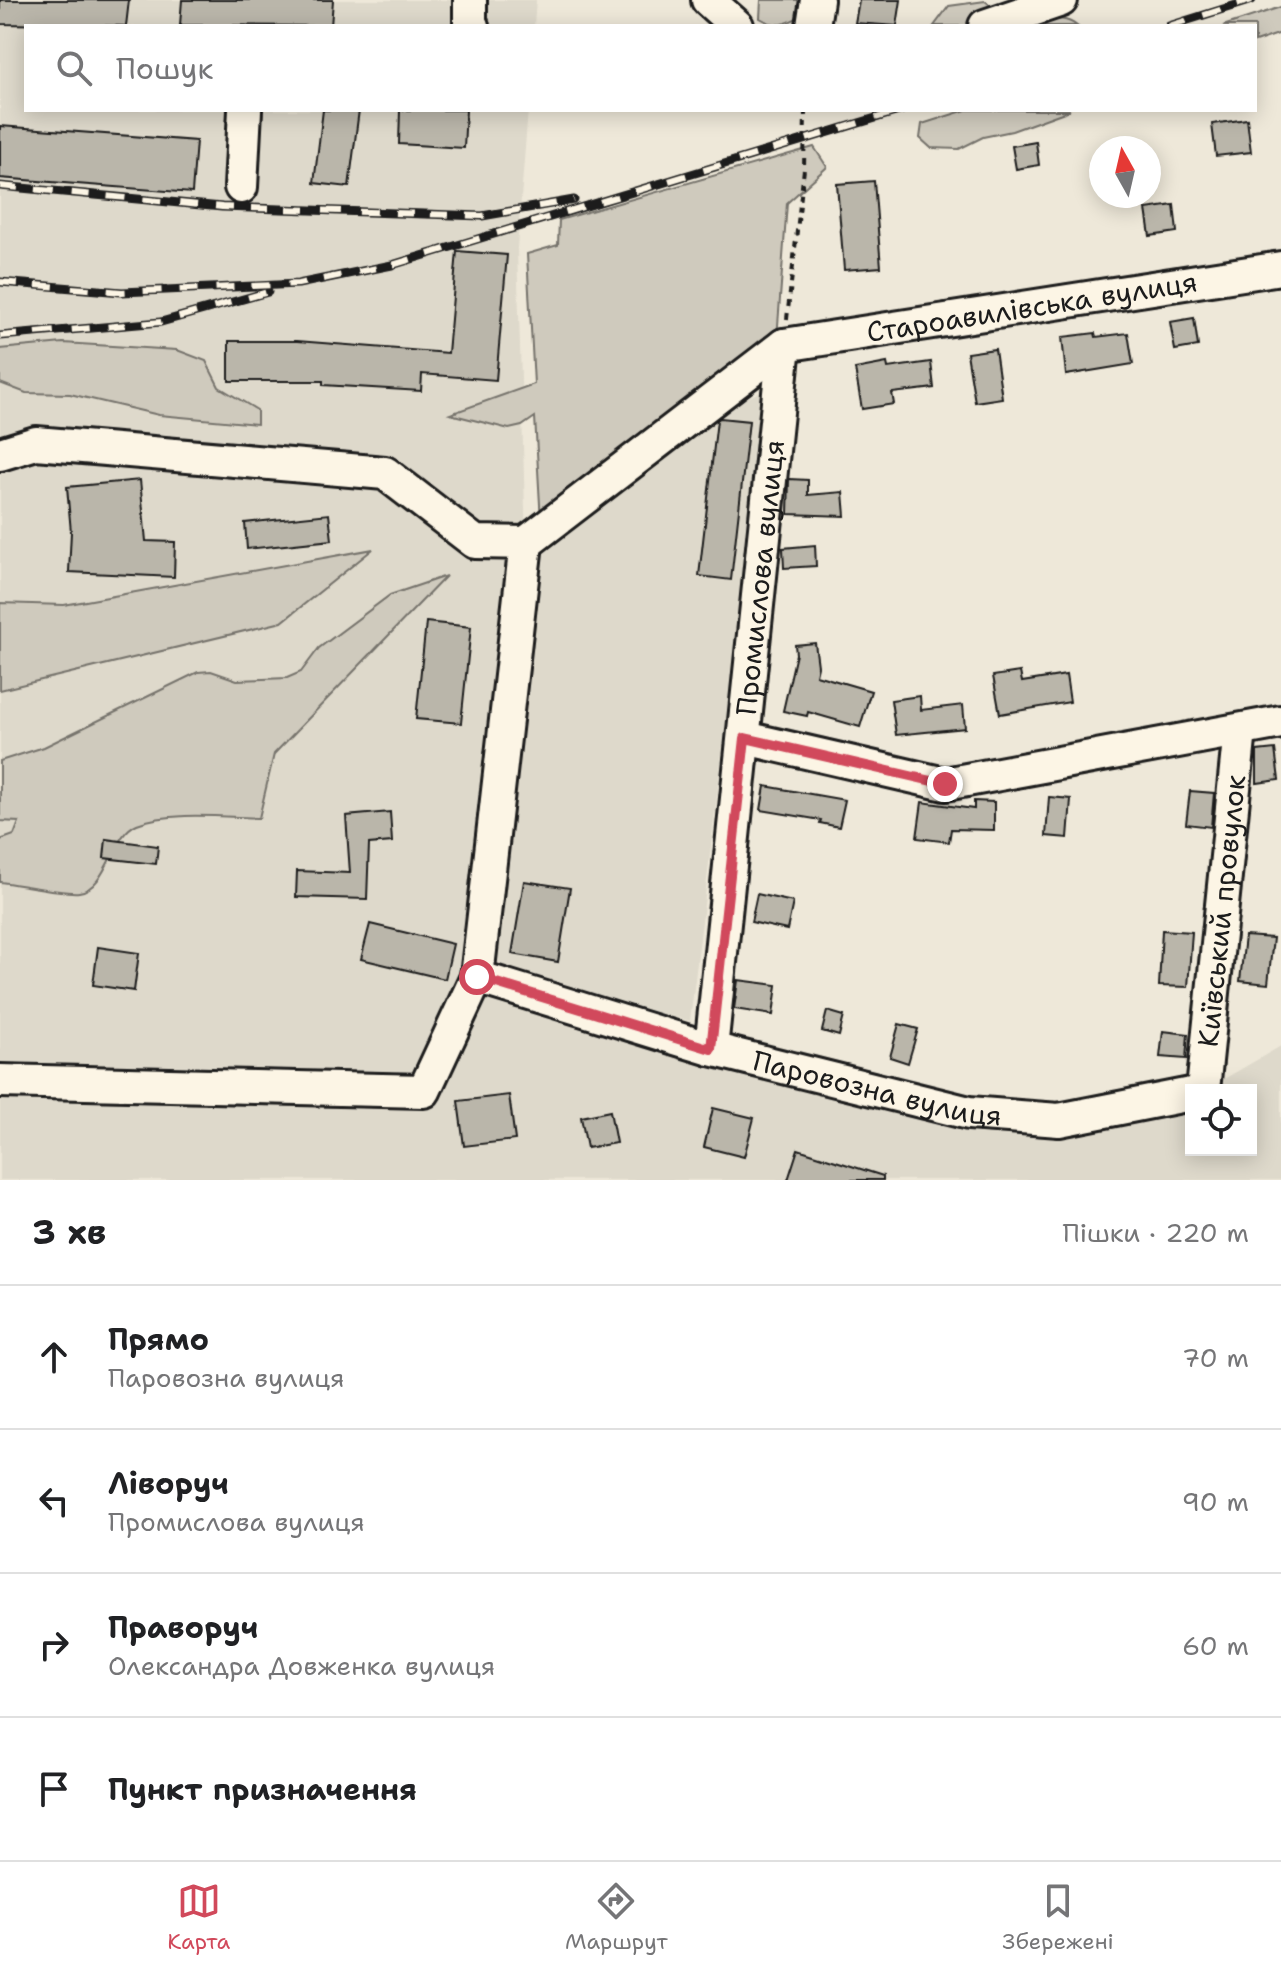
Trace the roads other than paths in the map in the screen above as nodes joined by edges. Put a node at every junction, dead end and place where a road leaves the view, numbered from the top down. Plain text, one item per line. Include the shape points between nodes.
1 (470, 0) edge
2 (708, 0) edge
3 (817, 0) edge
4 (1061, 0) edge
5 (470, 24) edge
6 (735, 24) edge
7 (813, 24) edge
8 (991, 24) edge
9 (245, 112) edge
10 (241, 187) dead end
11 (1281, 268) edge
12 (784, 345) junction
13 (0, 454) edge
14 (526, 543) junction
15 (1281, 722) edge
16 (1240, 730) junction
17 (745, 738) junction
18 (477, 977) junction
19 (711, 1049) junction
20 (0, 1081) edge
21 (1204, 1084) edge
22 (1185, 1095) edge

1 - 5 street
2 - 6 street
3 - 7 street
4 - 8 street
9 - 10 street
11 - 12 street, Староавилівська вулиця
12 - 14 street
12 - 17 street, Промислова вулиця
13 - 14 street via 36,443 385,473 475,542
14 - 18 street
15 - 16 street
16 - 17 street via 945,784
16 - 21 street, Київський провулок
17 - 19 street, Промислова вулиця
18 - 19 street, Паровозна вулиця
18 - 20 street via 424,1091
19 - 22 street, Паровозна вулиця via 969,1113 1059,1120

